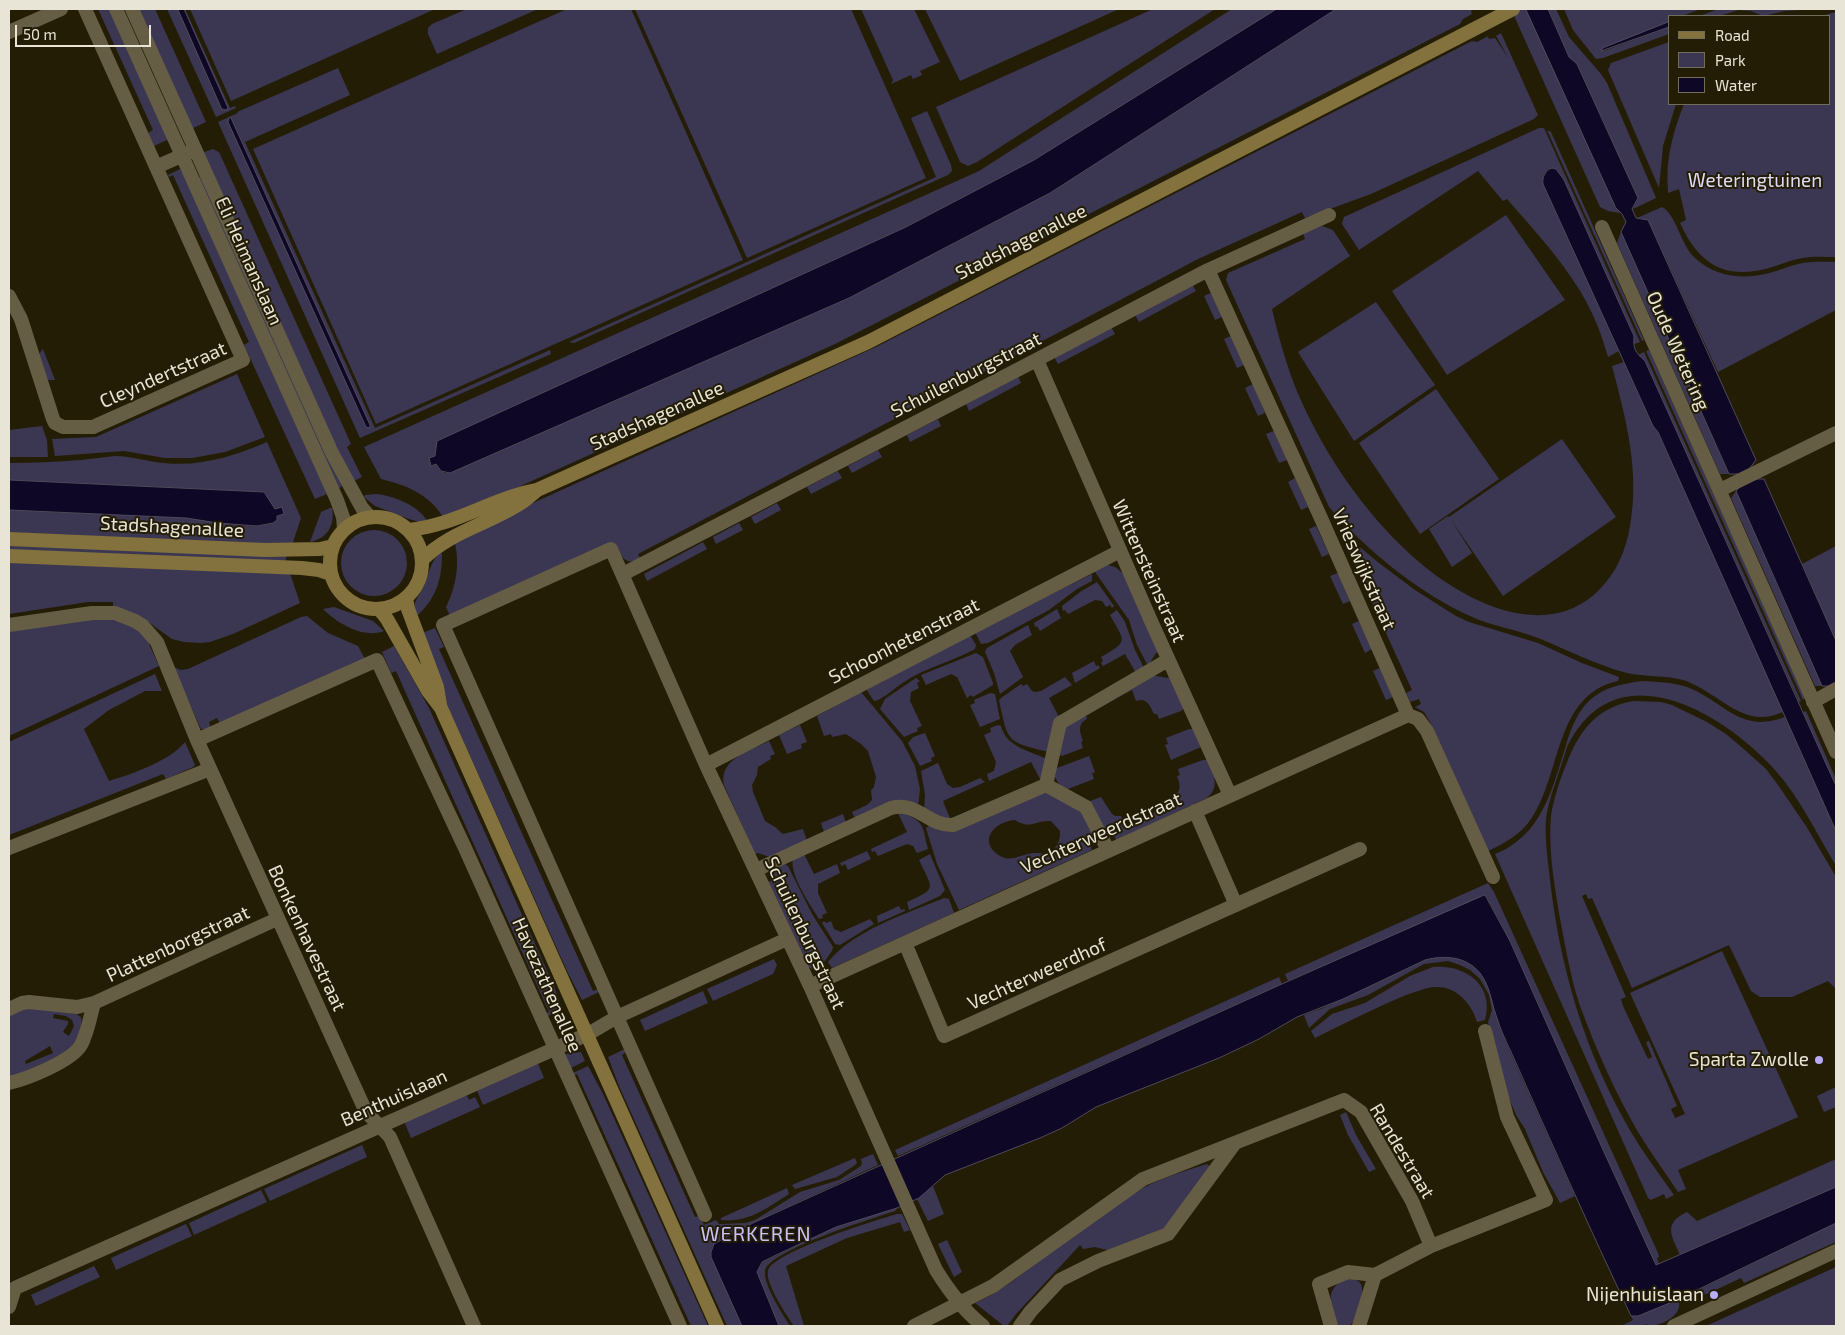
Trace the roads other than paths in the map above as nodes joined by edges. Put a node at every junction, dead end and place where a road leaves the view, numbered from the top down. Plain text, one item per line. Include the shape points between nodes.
1 (61, 9) edge
2 (85, 9) edge
3 (116, 9) edge
4 (132, 9) edge
5 (1513, 9) edge
6 (9, 32) edge
7 (196, 150) junction
8 (182, 156) junction
9 (156, 167) junction
10 (1329, 215) dead end
11 (1602, 228) dead end
12 (1208, 270) junction
13 (9, 296) edge
14 (1037, 360) junction
15 (1836, 433) edge
16 (537, 490) junction
17 (1720, 490) junction
18 (370, 517) junction
19 (344, 529) junction
20 (408, 530) junction
21 (9, 539) edge
22 (333, 546) junction
23 (1120, 551) junction
24 (9, 556) edge
25 (422, 560) junction
26 (331, 574) junction
27 (623, 574) junction
28 (406, 598) junction
29 (379, 609) junction
30 (9, 625) edge
31 (1168, 660) junction
32 (1833, 690) edge
33 (1814, 702) junction
34 (441, 708) junction
35 (1408, 715) junction
36 (196, 740) junction
37 (1836, 752) edge
38 (706, 765) junction
39 (210, 769) junction
40 (1046, 785) junction
41 (1230, 795) junction
42 (1195, 811) junction
43 (9, 848) edge
44 (1360, 849) dead end
45 (1108, 850) junction
46 (756, 870) junction
47 (1493, 876) dead end
48 (1236, 905) junction
49 (278, 918) junction
50 (787, 939) junction
51 (905, 943) junction
52 (810, 986) junction
53 (94, 1003) junction
54 (9, 1008) edge
55 (617, 1018) junction
56 (1485, 1031) dead end
57 (588, 1034) junction
58 (555, 1048) junction
59 (9, 1083) edge
60 (378, 1126) junction
61 (1236, 1143) junction
62 (705, 1215) dead end
63 (1431, 1246) junction
64 (1836, 1251) edge
65 (1375, 1275) junction
66 (12, 1286) edge
67 (959, 1304) junction
68 (9, 1307) edge
69 (474, 1326) edge
70 (680, 1326) edge
71 (718, 1326) edge
72 (914, 1326) edge
73 (983, 1326) edge
74 (1020, 1326) edge
75 (1331, 1326) edge
76 (1359, 1326) edge
77 (1674, 1326) edge

1 - 6 street
2 - 9 street, Cleyndertstraat
3 - 8 street, Eli Heimanslaan
4 - 7 street, Eli Heimanslaan
5 - 16 main road, Stadshagenallee via 868,342
7 - 8 street
7 - 18 street, Eli Heimanslaan via 332,453
8 - 9 street
8 - 19 street, Eli Heimanslaan via 337,500
9 - 13 street, Cleyndertstraat via 243,360 93,427 63,427 53,419 21,318
10 - 12 street, Schuilenburgstraat
11 - 17 street, Oude Wetering
12 - 14 street, Schuilenburgstraat
12 - 35 street, Vrieswijkstraat
14 - 23 street, Wittensteinstraat
14 - 27 street, Schuilenburgstraat
15 - 17 street
16 - 20 main road, Stadshagenallee via 516,494 437,525
16 - 25 main road, Stadshagenallee via 521,503 444,542
17 - 33 street, Oude Wetering
18 - 19 main road
18 - 20 main road via 391,520
19 - 22 main road
20 - 25 main road via 418,544
21 - 22 main road, Stadshagenallee via 265,550
22 - 26 main road
23 - 31 street, Wittensteinstraat
23 - 38 street, Schoonhetenstraat
24 - 26 main road, Stadshagenallee via 302,568
25 - 28 main road via 418,581
26 - 29 main road via 337,589 348,600 363,607
27 - 38 street, Schuilenburgstraat
27 - 55 street, Schuilenburgstraat via 611,549 443,625
28 - 29 main road via 394,606
28 - 34 main road, Havezathenallee
29 - 34 main road, Havezathenallee via 428,692
30 - 36 street, Bonkenhavestraat via 103,612 135,620 157,642
31 - 40 street via 1060,723
31 - 41 street, Wittensteinstraat
32 - 33 street
33 - 37 street, Oude Wetering
34 - 57 main road, Havezathenallee
35 - 41 street, Vechterweerdstraat
35 - 47 street, Vrieswijkstraat via 1418,720 1427,731
36 - 39 street, Bonkenhavestraat
36 - 58 street, Havezathenallee via 377,660
38 - 46 street, Schuilenburgstraat
39 - 43 street
39 - 49 street, Bonkenhavestraat
40 - 45 street via 1086,806
40 - 46 street via 953,825 938,824 907,806 891,808
41 - 42 street, Vechterweerdstraat
42 - 45 street, Vechterweerdstraat
42 - 48 street
44 - 48 street, Vechterweerdhof
45 - 51 street, Vechterweerdstraat
46 - 50 street, Schuilenburgstraat
48 - 51 street, Vechterweerdhof via 944,1036
49 - 53 street, Plattenborgstraat
49 - 60 street, Bonkenhavestraat via 366,1112
50 - 52 street, Schuilenburgstraat
50 - 55 street, Benthuislaan
51 - 52 street, Vechterweerdstraat
52 - 67 street, Schuilenburgstraat via 936,1270
53 - 54 street, Plattenborgstraat via 77,1007 22,1002
53 - 59 street, Plattenborgstraat via 86,1034 74,1053 38,1073
55 - 57 street, Benthuislaan
55 - 62 street
56 - 63 street via 1507,1117 1546,1200
57 - 58 street, Benthuislaan
57 - 71 main road, Havezathenallee
58 - 60 street, Benthuislaan
58 - 70 street, Havezathenallee
60 - 66 street, Benthuislaan
60 - 69 street, Bonkenhavestraat via 390,1137
61 - 63 street, Randestraat via 1344,1100 1360,1112 1412,1201
61 - 67 street, Randestraat via 1143,1179 1011,1274
61 - 74 street via 1168,1234 1098,1261 1060,1280
63 - 65 street
64 - 77 street
65 - 75 street via 1348,1272 1319,1284
65 - 76 street
66 - 68 street, Benthuislaan
67 - 72 street
67 - 73 street, Schuilenburgstraat

